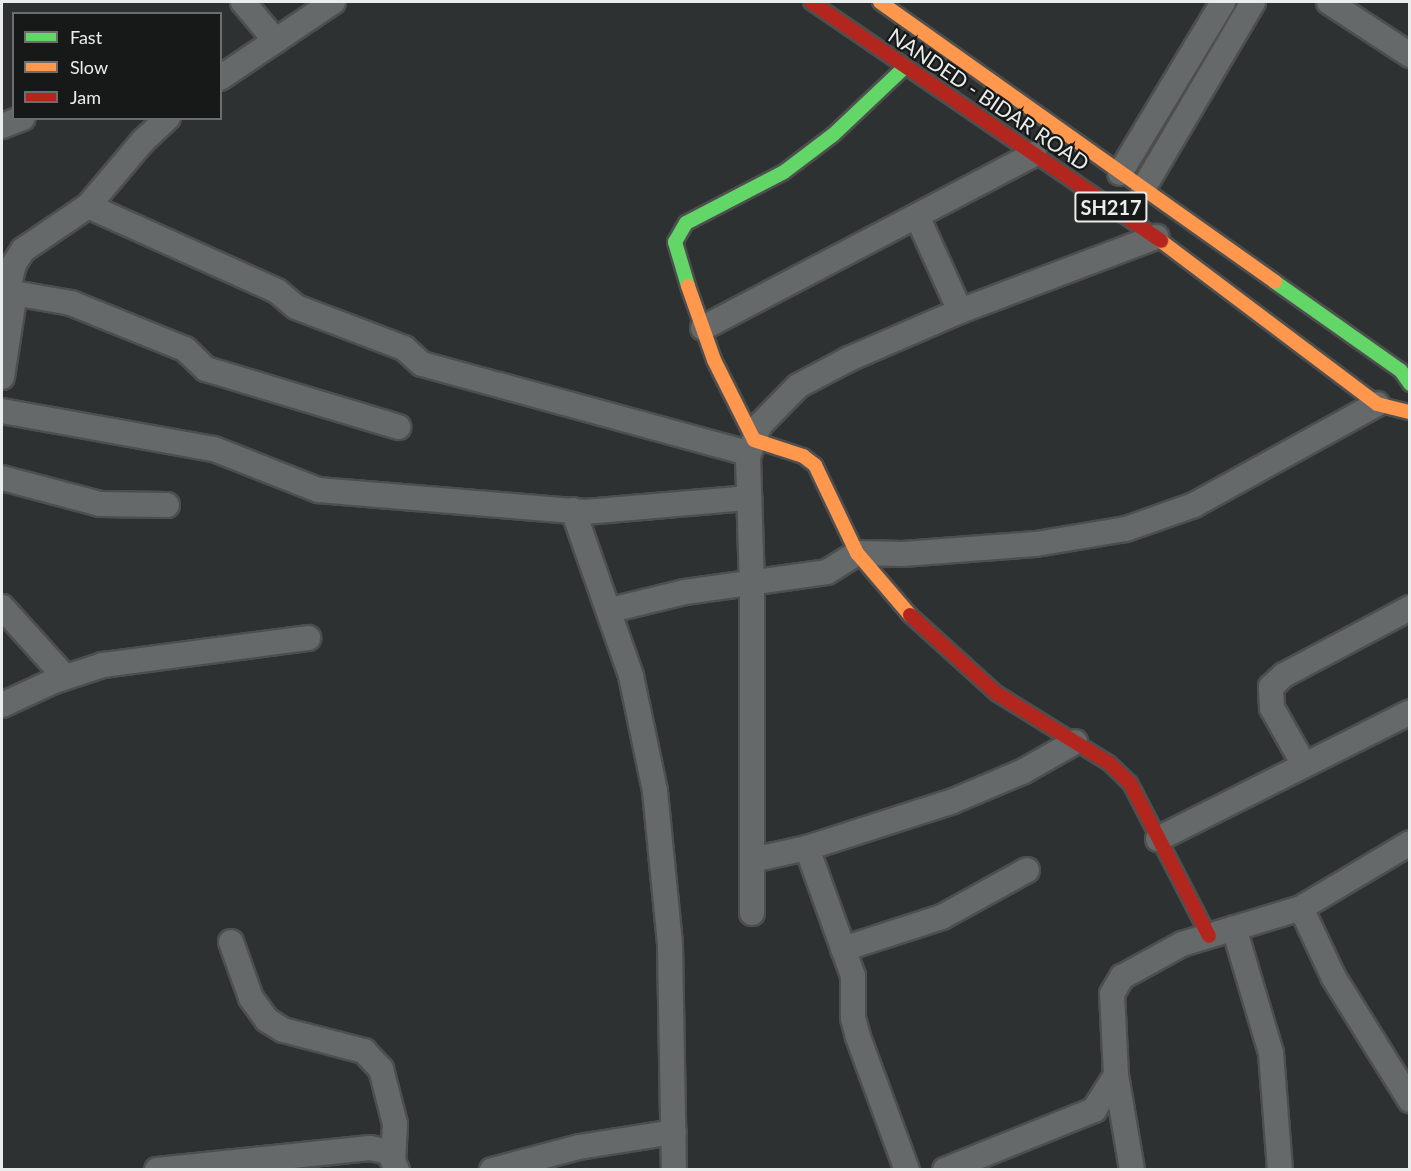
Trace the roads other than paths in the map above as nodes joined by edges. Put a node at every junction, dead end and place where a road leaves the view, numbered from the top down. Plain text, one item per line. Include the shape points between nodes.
1 (243, 2) edge
2 (333, 2) edge
3 (811, 2) edge
4 (880, 2) edge
5 (1329, 2) edge
6 (1220, 3) edge
7 (1247, 11) edge
8 (276, 41) junction
9 (1410, 55) edge
10 (905, 67) junction
11 (222, 77) edge
12 (18, 120) edge
13 (166, 120) edge
14 (2, 126) edge
15 (1034, 154) junction
16 (1120, 173) junction
17 (1143, 189) junction
18 (88, 206) junction
19 (917, 216) junction
20 (1156, 237) junction
21 (8, 292) edge
22 (960, 312) junction
23 (703, 328) junction
24 (2, 377) edge
25 (1410, 384) edge
26 (1377, 404) junction
27 (2, 411) edge
28 (1410, 412) edge
29 (399, 427) dead end
30 (751, 446) junction
31 (2, 478) edge
32 (749, 498) junction
33 (166, 506) dead end
34 (573, 510) junction
35 (857, 553) junction
36 (752, 585) junction
37 (2, 607) edge
38 (1410, 608) edge
39 (611, 610) junction
40 (308, 638) dead end
41 (65, 677) junction
42 (2, 705) edge
43 (1410, 712) edge
44 (1075, 742) junction
45 (1303, 763) junction
46 (1158, 839) junction
47 (1410, 843) edge
48 (807, 848) junction
49 (752, 860) junction
50 (1027, 870) dead end
51 (1301, 908) junction
52 (752, 913) dead end
53 (1234, 928) junction
54 (1209, 936) junction
55 (231, 942) dead end
56 (843, 949) junction
57 (1116, 1075) junction
58 (1410, 1100) edge
59 (674, 1132) junction
60 (395, 1163) edge
61 (978, 1163) edge
62 (157, 1170) edge
63 (492, 1170) edge
64 (674, 1170) edge
65 (907, 1170) edge
66 (945, 1170) edge
67 (1132, 1170) edge
68 (1280, 1170) edge

1 - 8 street
2 - 8 street
3 - 10 main road, NANDED - BIDAR ROAD / SH217
4 - 16 main road, NANDED - BIDAR ROAD / SH217
5 - 9 street
6 - 7 street
6 - 16 street
7 - 17 street
8 - 11 street
10 - 15 main road, NANDED - BIDAR ROAD / SH217
10 - 23 main road via 832,135 784,172 686,223 678,232 675,242
12 - 14 street
13 - 18 street
15 - 19 street
15 - 20 main road, NANDED - BIDAR ROAD / SH217
16 - 17 main road, NANDED - BIDAR ROAD / SH217
17 - 25 main road, NANDED - BIDAR ROAD / SH217 via 1401,371
18 - 21 street via 23,250 14,264
18 - 30 street via 277,291 296,307 404,348 422,364
19 - 22 street
19 - 23 street
20 - 22 street
20 - 26 main road, NANDED - BIDAR ROAD / SH217
21 - 24 street
21 - 29 street via 71,303 185,349 206,369
22 - 30 street via 849,359 798,386 759,426
23 - 30 main road
26 - 28 main road, NANDED - BIDAR ROAD / SH217
26 - 35 street via 1194,505 1126,529 1036,544 903,554
27 - 34 street via 214,449 318,490
30 - 32 street
30 - 35 main road via 803,456 815,465
31 - 33 street via 100,504
32 - 34 street
32 - 36 street
34 - 39 street
35 - 36 street via 827,572
35 - 44 main road via 887,592 949,654 996,693
36 - 39 street via 685,592
36 - 49 street
37 - 41 street
38 - 45 street via 1284,675 1271,687 1272,708
39 - 59 street via 631,676 655,791 670,945
40 - 41 street via 104,664
41 - 42 street
43 - 45 street
44 - 46 main road via 1109,763 1130,783
44 - 48 street via 1022,772 953,801
45 - 46 street
46 - 54 main road
47 - 51 street
48 - 49 street
48 - 56 street
49 - 52 street
50 - 56 street via 942,917
51 - 53 street
51 - 58 street via 1334,978
53 - 54 street
53 - 68 street via 1271,1053
54 - 57 street via 1151,958 1122,977 1112,994
55 - 60 street via 251,998 267,1020 283,1030 364,1051 381,1069 395,1124
56 - 65 street via 853,976 853,1018 858,1036
57 - 61 street via 1094,1110
57 - 67 street
59 - 63 street via 579,1147
59 - 64 street
60 - 62 street via 389,1152 370,1148
61 - 66 street

